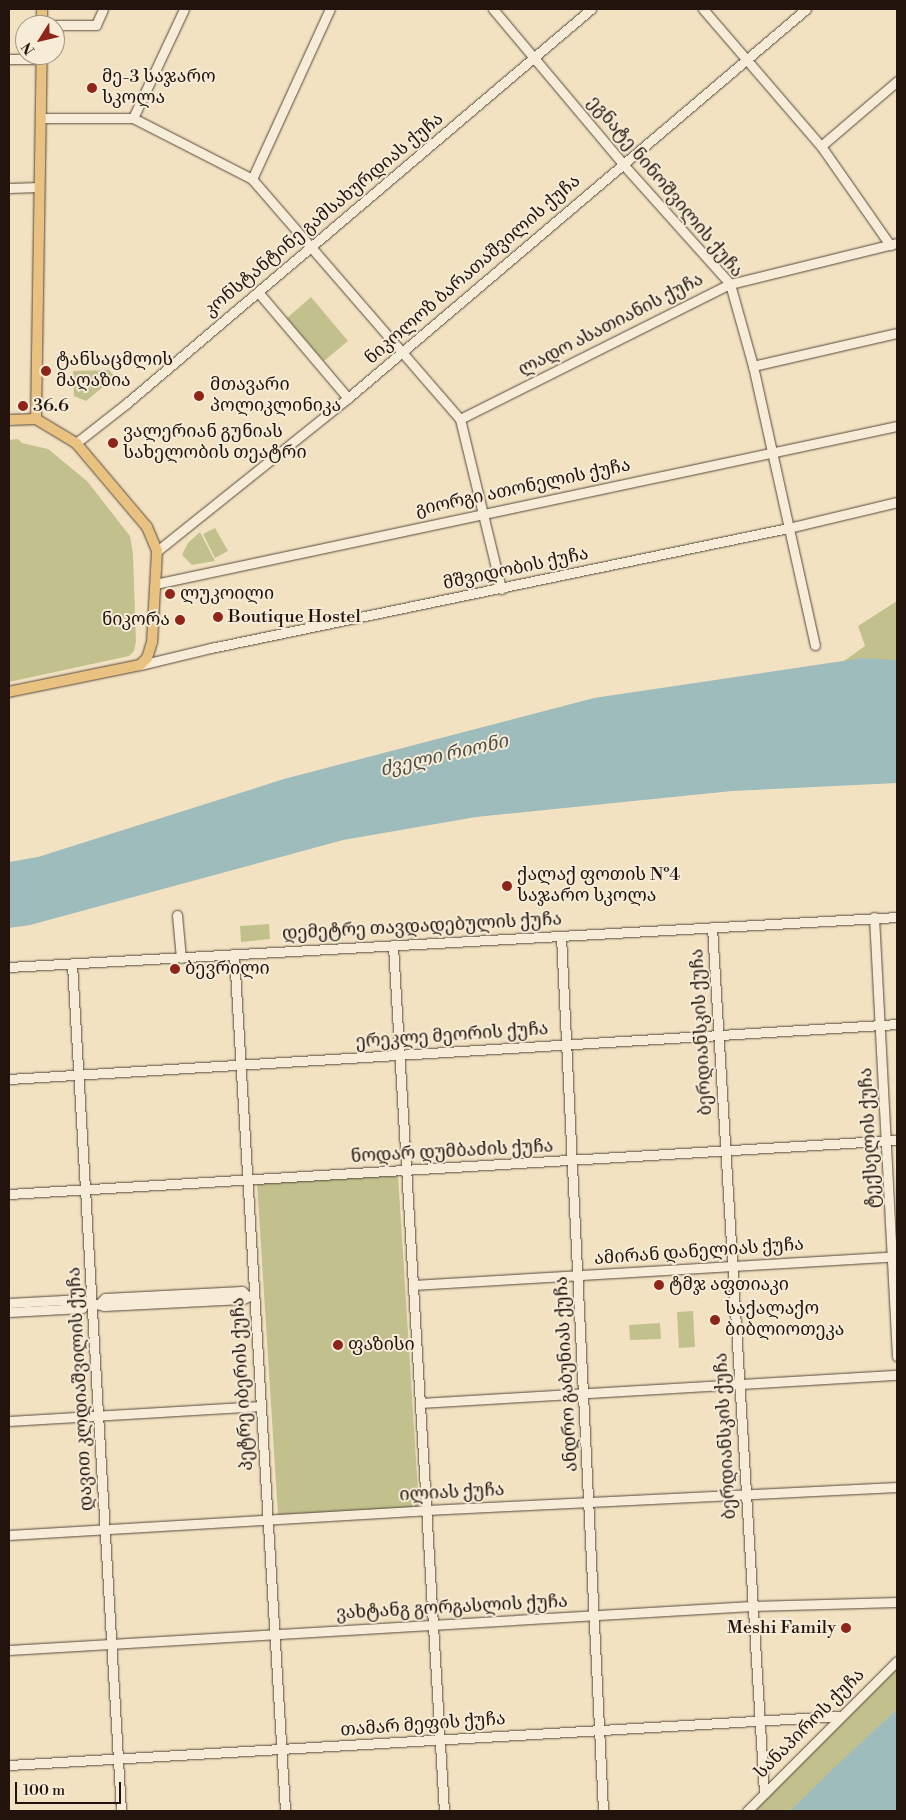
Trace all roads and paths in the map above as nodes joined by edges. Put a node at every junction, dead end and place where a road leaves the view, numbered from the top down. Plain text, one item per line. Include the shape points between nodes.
1 (103, 9) edge
2 (184, 9) edge
3 (330, 9) edge
4 (493, 9) edge
5 (591, 9) edge
6 (703, 9) edge
7 (806, 9) edge
8 (65, 26) edge
9 (534, 57) junction
10 (746, 60) junction
11 (42, 65) edge
12 (897, 81) edge
13 (40, 118) junction
14 (133, 118) junction
15 (821, 146) junction
16 (622, 163) junction
17 (252, 179) junction
18 (39, 187) junction
19 (9, 188) edge
20 (894, 244) edge
21 (310, 248) junction
22 (730, 284) junction
23 (258, 292) junction
24 (897, 333) edge
25 (400, 352) junction
26 (753, 366) junction
27 (348, 398) junction
28 (36, 419) junction
29 (460, 419) junction
30 (9, 420) edge
31 (897, 426) edge
32 (76, 443) junction
33 (771, 453) junction
34 (897, 502) edge
35 (482, 512) junction
36 (788, 528) junction
37 (157, 551) junction
38 (155, 584) junction
39 (501, 589) junction
40 (152, 642) junction
41 (814, 645) dead end
42 (158, 662) junction
43 (140, 665) junction
44 (9, 692) edge
45 (177, 914) dead end
46 (897, 917) edge
47 (874, 918) junction
48 (712, 927) junction
49 (561, 936) junction
50 (393, 946) junction
51 (234, 954) junction
52 (181, 958) junction
53 (72, 964) junction
54 (9, 967) edge
55 (897, 1024) edge
56 (880, 1025) junction
57 (719, 1035) junction
58 (566, 1044) junction
59 (399, 1056) junction
60 (241, 1065) junction
61 (79, 1075) junction
62 (9, 1079) edge
63 (897, 1140) edge
64 (886, 1141) junction
65 (726, 1151) junction
66 (572, 1161) junction
67 (406, 1171) junction
68 (248, 1180) junction
69 (86, 1189) junction
70 (9, 1194) edge
71 (895, 1256) edge
72 (733, 1266) junction
73 (578, 1276) junction
74 (413, 1285) junction
75 (250, 1294) junction
76 (9, 1303) edge
77 (92, 1303) junction
78 (9, 1312) edge
79 (897, 1356) edge
80 (897, 1375) edge
81 (740, 1385) junction
82 (584, 1394) junction
83 (420, 1403) junction
84 (261, 1406) junction
85 (99, 1416) junction
86 (9, 1421) edge
87 (897, 1487) edge
88 (746, 1495) junction
89 (589, 1502) junction
90 (426, 1510) junction
91 (267, 1520) junction
92 (106, 1530) junction
93 (9, 1536) edge
94 (897, 1602) edge
95 (752, 1606) junction
96 (595, 1616) junction
97 (433, 1626) junction
98 (274, 1635) junction
99 (113, 1644) junction
100 (9, 1650) edge
101 (897, 1661) edge
102 (839, 1716) junction
103 (759, 1719) junction
104 (600, 1729) junction
105 (440, 1740) junction
106 (281, 1750) junction
107 (118, 1759) junction
108 (9, 1765) edge
109 (764, 1794) junction
110 (121, 1811) edge
111 (285, 1811) edge
112 (444, 1811) edge
113 (603, 1811) edge
114 (747, 1811) edge

1 - 8 street via 96,25
2 - 14 street
3 - 17 street
4 - 9 street, ეგნატე ნინოშვილის ქუჩა
5 - 9 street, კონსტანტინე გამსახურდიას ქუჩა
6 - 10 street
7 - 10 street, ნიკოლოზ ბარათაშვილის ქუჩა
9 - 16 street, ეგნატე ნინოშვილის ქუჩა
9 - 21 street, კონსტანტინე გამსახურდიას ქუჩა
10 - 15 street
10 - 16 street, ნიკოლოზ ბარათაშვილის ქუჩა
11 - 13 main road
12 - 15 street
13 - 14 street
13 - 18 main road
14 - 17 street
15 - 20 street
16 - 22 street, ეგნატე ნინოშვილის ქუჩა
16 - 25 street, ნიკოლოზ ბარათაშვილის ქუჩა
17 - 21 street
18 - 19 street
18 - 28 main road
20 - 22 street, ლადო ასათიანის ქუჩა
21 - 23 street, კონსტანტინე გამსახურდიას ქუჩა
21 - 25 street
22 - 26 street, ეგნატე ნინოშვილის ქუჩა
22 - 29 street, ლადო ასათიანის ქუჩა
23 - 27 street
23 - 32 street, კონსტანტინე გამსახურდიას ქუჩა
24 - 26 street
25 - 27 street, ნიკოლოზ ბარათაშვილის ქუჩა
25 - 29 street
26 - 33 street, ეგნატე ნინოშვილის ქუჩა
27 - 37 street, ნიკოლოზ ბარათაშვილის ქუჩა
28 - 30 main road
28 - 32 main road
29 - 35 street
31 - 33 street, გიორგი ათონელის ქუჩა
32 - 37 main road via 147,527
33 - 35 street, გიორგი ათონელის ქუჩა
33 - 36 street, ეგნატე ნინოშვილის ქუჩა
34 - 36 street, მშვიდობის ქუჩა
35 - 38 street, გიორგი ათონელის ქუჩა
35 - 39 street
36 - 39 street, მშვიდობის ქუჩა
36 - 41 street, ეგნატე ნინოშვილის ქუჩა
37 - 38 main road
38 - 40 main road
39 - 42 street, მშვიდობის ქუჩა via 211,648
40 - 42 street
40 - 43 main road via 147,658
42 - 43 street, მშვიდობის ქუჩა
43 - 44 main road
45 - 52 street
46 - 47 street, დემეტრე თავდადებულის ქუჩა
47 - 48 street, დემეტრე თავდადებულის ქუჩა
47 - 56 street, ტექსელის ქუჩა
48 - 49 street, დემეტრე თავდადებულის ქუჩა
48 - 57 street, ბერდიანსკის ქუჩა
49 - 50 street, დემეტრე თავდადებულის ქუჩა
49 - 58 street, ანდრო გაბუნიას ქუჩა
50 - 51 street, დემეტრე თავდადებულის ქუჩა
50 - 59 street
51 - 52 street, დემეტრე თავდადებულის ქუჩა
51 - 60 street, პეტრე იბერის ქუჩა
52 - 53 street, დემეტრე თავდადებულის ქუჩა
53 - 54 street, დემეტრე თავდადებულის ქუჩა
53 - 61 street, დავით კლდიაშვილის ქუჩა
55 - 56 street, ერეკლე მეორის ქუჩა
56 - 57 street, ერეკლე მეორის ქუჩა
56 - 64 street, ტექსელის ქუჩა
57 - 58 street, ერეკლე მეორის ქუჩა
57 - 65 street, ბერდიანსკის ქუჩა
58 - 59 street, ერეკლე მეორის ქუჩა
58 - 66 street, ანდრო გაბუნიას ქუჩა
59 - 60 street, ერეკლე მეორის ქუჩა
59 - 67 street
60 - 61 street, ერეკლე მეორის ქუჩა
60 - 68 street, პეტრე იბერის ქუჩა
61 - 62 street, ერეკლე მეორის ქუჩა
61 - 69 street, დავით კლდიაშვილის ქუჩა
63 - 64 street, ნოდარ დუმბაძის ქუჩა
64 - 65 street, ნოდარ დუმბაძის ქუჩა
64 - 71 street, ტექსელის ქუჩა
65 - 66 street, ნოდარ დუმბაძის ქუჩა
65 - 72 street, ბერდიანსკის ქუჩა
66 - 67 street, ნოდარ დუმბაძის ქუჩა
66 - 73 street, ანდრო გაბუნიას ქუჩა
67 - 68 street, ნოდარ დუმბაძის ქუჩა
67 - 74 street
68 - 69 street, ნოდარ დუმბაძის ქუჩა
68 - 75 street, პეტრე იბერის ქუჩა
69 - 70 street, ნოდარ დუმბაძის ქუჩა
69 - 77 street, დავით კლდიაშვილის ქუჩა
71 - 72 street, ამირან დანელიას ქუჩა
71 - 79 street, ტექსელის ქუჩა
72 - 73 street, ამირან დანელიას ქუჩა
72 - 81 street, ბერდიანსკის ქუჩა
73 - 74 street, ამირან დანელიას ქუჩა
73 - 82 street, ანდრო გაბუნიას ქუჩა
74 - 83 street
75 - 77 street via 242,1299 104,1306
75 - 84 street, პეტრე იბერის ქუჩა
76 - 77 street via 82,1299
77 - 78 street via 82,1308
77 - 85 street, დავით კლდიაშვილის ქუჩა
80 - 81 street
81 - 82 street
81 - 88 street, ბერდიანსკის ქუჩა
82 - 83 street
82 - 89 street, ანდრო გაბუნიას ქუჩა
83 - 90 street
84 - 85 street
84 - 91 street, პეტრე იბერის ქუჩა
85 - 86 street
85 - 92 street, დავით კლდიაშვილის ქუჩა
87 - 88 street, ილიას ქუჩა
88 - 89 street, ილიას ქუჩა
88 - 95 street, ბერდიანსკის ქუჩა
89 - 90 street, ილიას ქუჩა
89 - 96 street, ანდრო გაბუნიას ქუჩა
90 - 91 street, ილიას ქუჩა
90 - 97 street
91 - 92 street, ილიას ქუჩა
91 - 98 street, პეტრე იბერის ქუჩა
92 - 93 street, ილიას ქუჩა
92 - 99 street, დავით კლდიაშვილის ქუჩა
94 - 95 street, ვახტანგ გორგასლის ქუჩა
95 - 96 street, ვახტანგ გორგასლის ქუჩა
95 - 103 street, ბერდიანსკის ქუჩა
96 - 97 street, ვახტანგ გორგასლის ქუჩა
96 - 104 street, ანდრო გაბუნიას ქუჩა
97 - 98 street, ვახტანგ გორგასლის ქუჩა
97 - 105 street
98 - 99 street, ვახტანგ გორგასლის ქუჩა
98 - 106 street, პეტრე იბერის ქუჩა
99 - 100 street, ვახტანგ გორგასლის ქუჩა
99 - 107 street, დავით კლდიაშვილის ქუჩა
101 - 102 street, სანაპიროს ქუჩა
102 - 103 street, თამარ მეფის ქუჩა
102 - 109 street, სანაპიროს ქუჩა
103 - 104 street, თამარ მეფის ქუჩა
103 - 109 street, ბერდიანსკის ქუჩა
104 - 105 street, თამარ მეფის ქუჩა
104 - 113 street, ანდრო გაბუნიას ქუჩა
105 - 106 street, თამარ მეფის ქუჩა
105 - 112 street
106 - 107 street, თამარ მეფის ქუჩა
106 - 111 street, პეტრე იბერის ქუჩა
107 - 108 street, თამარ მეფის ქუჩა
107 - 110 street, დავით კლდიაშვილის ქუჩა
109 - 114 street, სანაპიროს ქუჩა

